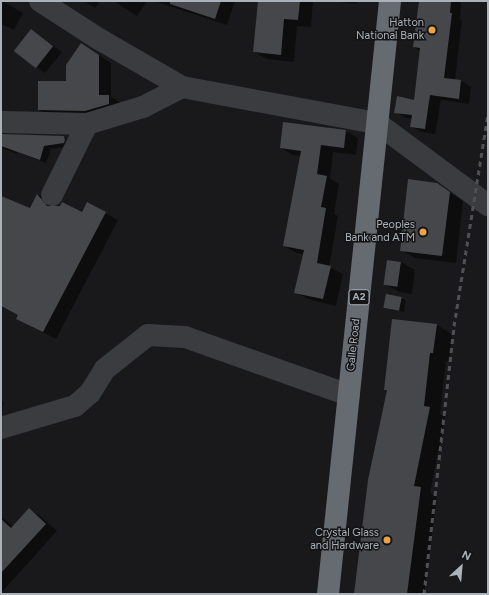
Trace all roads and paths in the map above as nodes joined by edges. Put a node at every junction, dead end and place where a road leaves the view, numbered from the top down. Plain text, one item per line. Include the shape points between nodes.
1 (40, 1) edge
2 (390, 1) edge
3 (182, 87) junction
4 (3, 122) dead end
5 (377, 123) junction
6 (87, 124) junction
7 (52, 195) dead end
8 (488, 205) edge
9 (349, 395) junction
10 (1, 428) edge
11 (328, 594) edge

1 - 3 street
2 - 5 highway, Galle Road / A2
3 - 5 street
3 - 6 street via 144,107
4 - 6 street
5 - 8 street
5 - 9 highway, Galle Road / A2
6 - 7 street
9 - 10 street via 185,337 148,335 105,369 90,393 75,406
9 - 11 highway, Galle Road / A2

